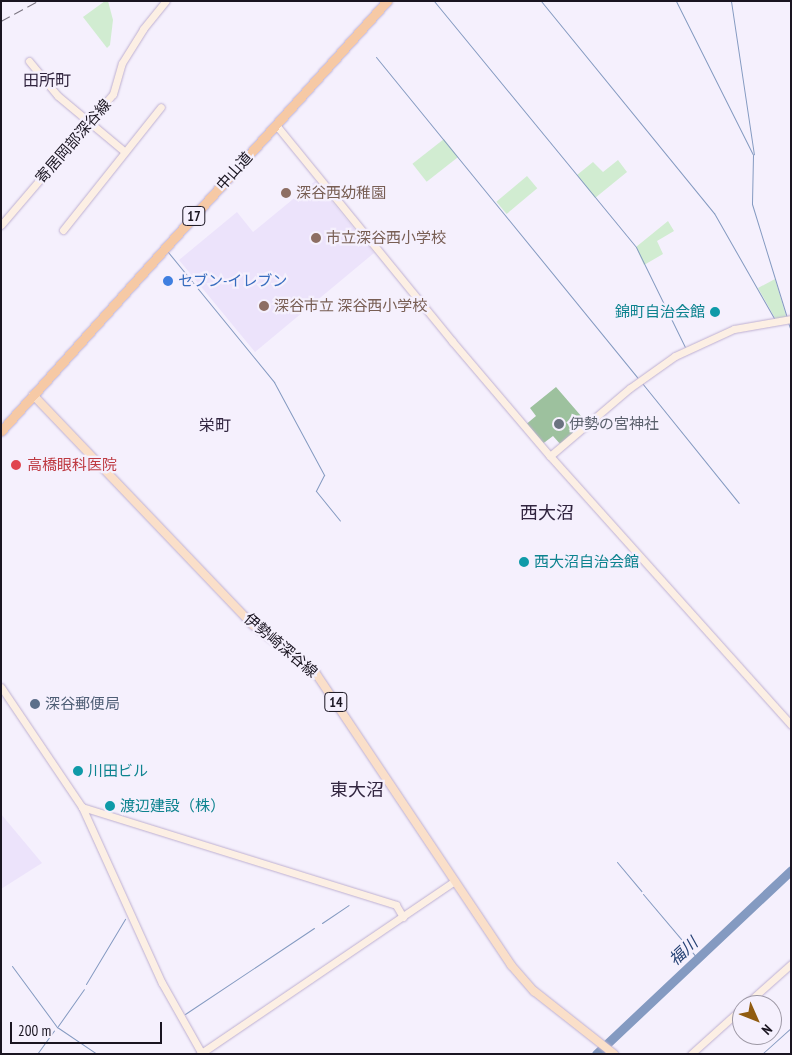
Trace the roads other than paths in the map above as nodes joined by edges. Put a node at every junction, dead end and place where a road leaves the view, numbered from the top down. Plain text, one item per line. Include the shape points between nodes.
1 (166, 1) edge
2 (387, 1) edge
3 (29, 61) dead end
4 (161, 107) dead end
5 (89, 124) junction
6 (276, 125) junction
7 (125, 152) junction
8 (1, 225) edge
9 (63, 230) dead end
10 (791, 319) edge
11 (33, 395) junction
12 (1, 431) edge
13 (550, 456) junction
14 (1, 687) edge
15 (791, 725) edge
16 (82, 808) junction
17 (455, 881) junction
18 (403, 917) junction
19 (791, 964) edge
20 (756, 995) edge
21 (732, 1017) edge
22 (201, 1053) edge
23 (613, 1053) edge
24 (690, 1054) edge

1 - 5 street, 寄居岡部深谷線 via 143,29 122,63 114,94
2 - 6 highway, 中山道 / 17
3 - 5 street via 58,96
4 - 7 street
5 - 7 street
5 - 8 street, 寄居岡部深谷線
6 - 11 highway, 中山道 / 17
6 - 13 street
7 - 9 street
10 - 13 street via 766,321 718,336 674,356 639,381
11 - 12 highway, 中山道 / 17
11 - 17 main road, 伊勢崎深谷線 / 14 via 253,625 315,672
13 - 15 street
14 - 16 street
16 - 18 street via 396,905
16 - 22 street via 162,983
17 - 18 street
17 - 23 main road, 伊勢崎深谷線 / 14 via 522,979
18 - 22 street
19 - 20 street
21 - 24 street

